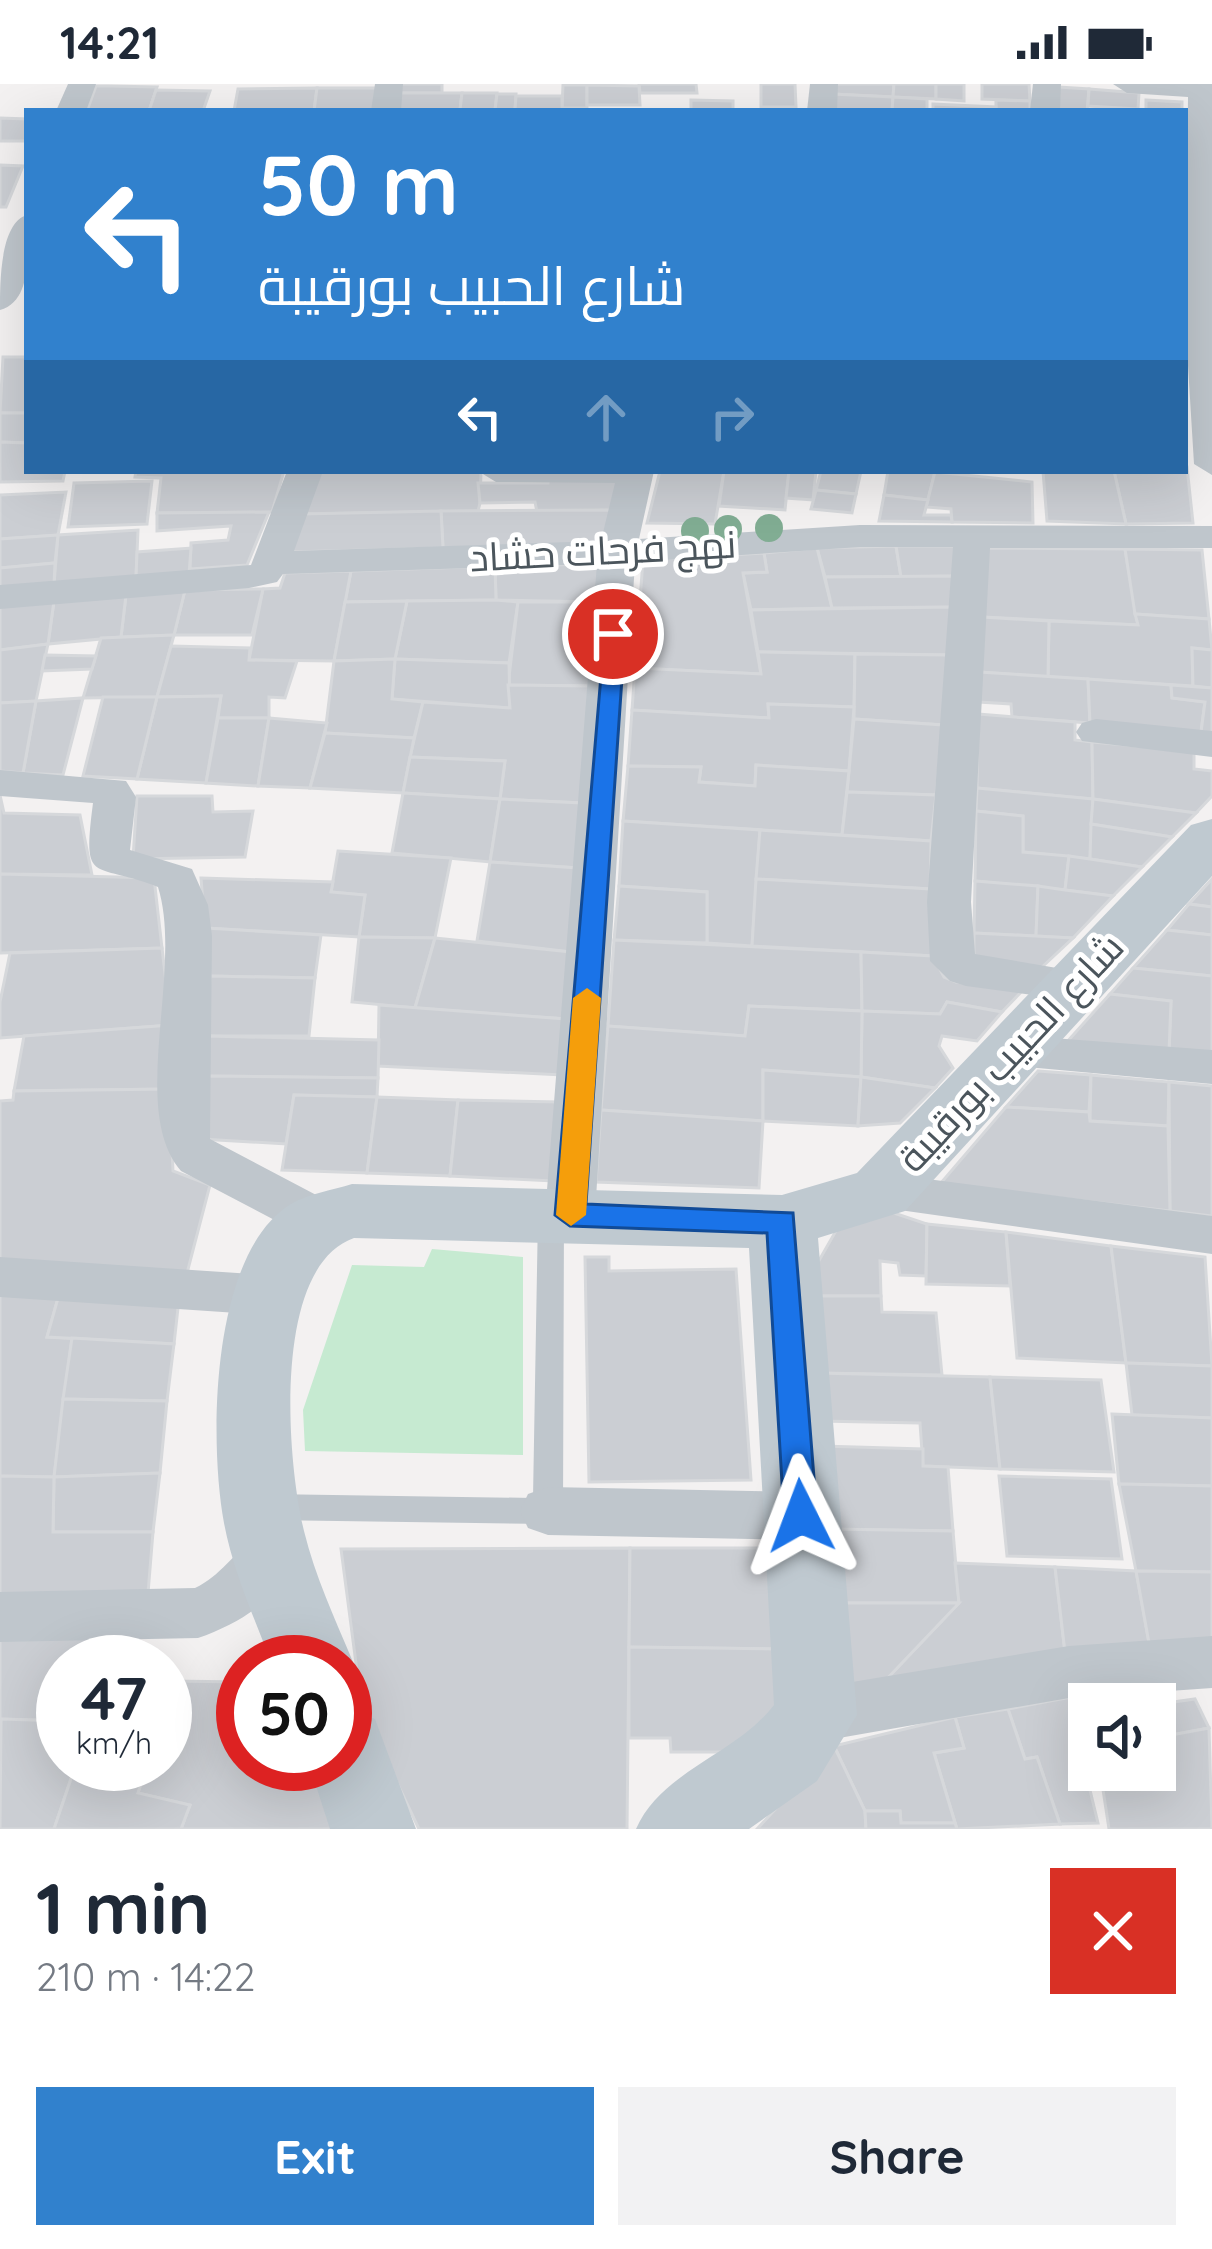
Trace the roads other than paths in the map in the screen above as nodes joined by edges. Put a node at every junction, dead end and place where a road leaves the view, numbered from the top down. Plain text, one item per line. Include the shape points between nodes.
1 (1127, 84) edge
2 (1205, 101) edge
3 (1196, 203) edge
4 (24, 232) edge
5 (0, 300) edge
6 (1208, 334) edge
7 (1212, 464) edge
8 (303, 474) edge
9 (635, 474) edge
10 (972, 536) junction
11 (1212, 537) edge
12 (617, 552) junction
13 (272, 563) junction
14 (0, 597) edge
15 (1096, 732) dead end
16 (1212, 744) edge
17 (0, 783) edge
18 (1206, 852) edge
19 (1070, 984) junction
20 (1012, 1052) junction
21 (1212, 1067) edge
22 (881, 1192) junction
23 (561, 1214) junction
24 (321, 1221) junction
25 (782, 1222) junction
26 (1212, 1235) edge
27 (0, 1276) edge
28 (266, 1295) junction
29 (548, 1511) junction
30 (801, 1516) junction
31 (266, 1530) junction
32 (0, 1617) edge
33 (303, 1635) edge
34 (1212, 1662) edge
35 (816, 1715) junction
36 (360, 1791) edge
37 (373, 1829) edge
38 (679, 1829) edge

1 - 2 street
2 - 3 street
3 - 6 street
4 - 5 street
6 - 7 street
8 - 13 street
9 - 12 street
10 - 11 street, نهج فرحات حشاد
10 - 12 street, نهج فرحات حشاد
10 - 19 street via 949,902 953,961 966,970
12 - 13 street, نهج فرحات حشاد
12 - 23 street
13 - 14 street, نهج فرحات حشاد via 249,577
15 - 16 street
17 - 24 street via 111,791 108,855 177,879 189,1000 186,1144 198,1158
18 - 19 main road, شارع الحبيب بورقيبة
19 - 20 main road, شارع الحبيب بورقيبة
20 - 21 street
20 - 22 main road, شارع الحبيب بورقيبة
22 - 25 main road, شارع الحبيب بورقيبة
22 - 26 street
23 - 24 main road, شارع الحبيب بورقيبة via 352,1210
23 - 25 main road, شارع الحبيب بورقيبة
23 - 29 lane
24 - 28 main road via 280,1262
25 - 30 main road
27 - 28 street
28 - 31 main road via 256,1379
29 - 30 street
29 - 31 lane
30 - 35 main road
31 - 32 street via 232,1598 198,1613
31 - 33 main road
34 - 35 street via 1069,1672
35 - 38 main road via 787,1754
36 - 37 main road

